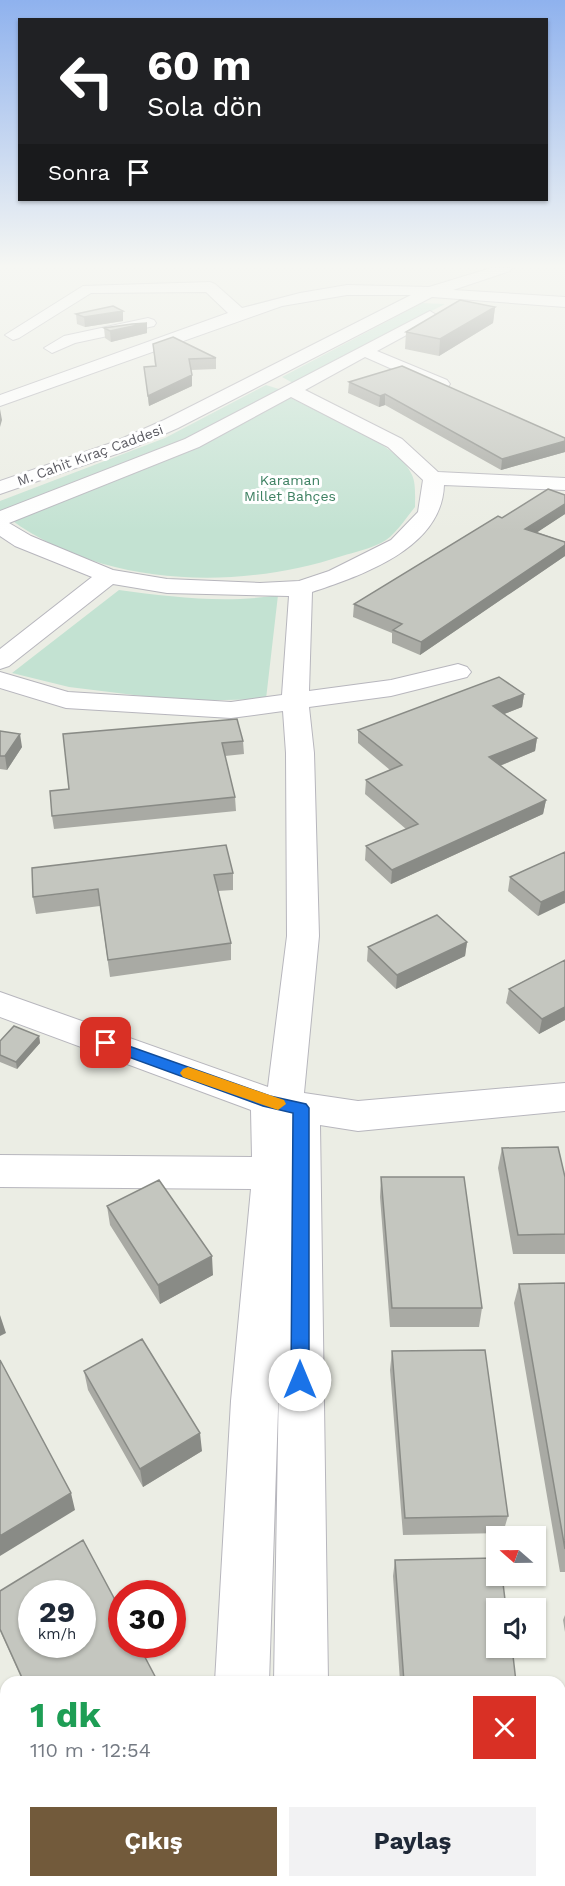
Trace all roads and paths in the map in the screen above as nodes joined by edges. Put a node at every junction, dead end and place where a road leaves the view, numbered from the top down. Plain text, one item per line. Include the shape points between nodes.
1 (81, 356) edge
2 (125, 356) edge
3 (301, 356) edge
4 (355, 356) edge
5 (376, 356) edge
6 (106, 363) junction
7 (291, 390) junction
8 (455, 390) edge
9 (0, 400) edge
10 (433, 478) junction
11 (565, 484) edge
12 (0, 488) edge
13 (0, 519) edge
14 (0, 527) edge
15 (108, 576) junction
16 (301, 588) junction
17 (0, 661) edge
18 (458, 672) dead end
19 (0, 680) edge
20 (296, 701) junction
21 (0, 1004) edge
22 (565, 1097) edge
23 (285, 1105) junction
24 (0, 1172) edge
25 (272, 1173) junction
26 (242, 1676) edge
27 (301, 1676) edge

1 - 6 street
2 - 6 street
3 - 12 street, M. Cahit Kıraç Caddesi via 171,424
4 - 7 street
5 - 8 street
6 - 9 street
7 - 10 street via 395,442
7 - 13 street via 192,443
10 - 11 street
10 - 16 street via 428,514 399,545 337,576
14 - 15 street via 23,541
15 - 16 street via 167,586
15 - 17 street
16 - 20 street
18 - 20 street
19 - 20 street via 66,700 231,710
20 - 23 street via 303,936
21 - 23 street
22 - 23 street via 358,1116
23 - 25 street
23 - 27 street
24 - 25 street
25 - 26 street via 254,1401

